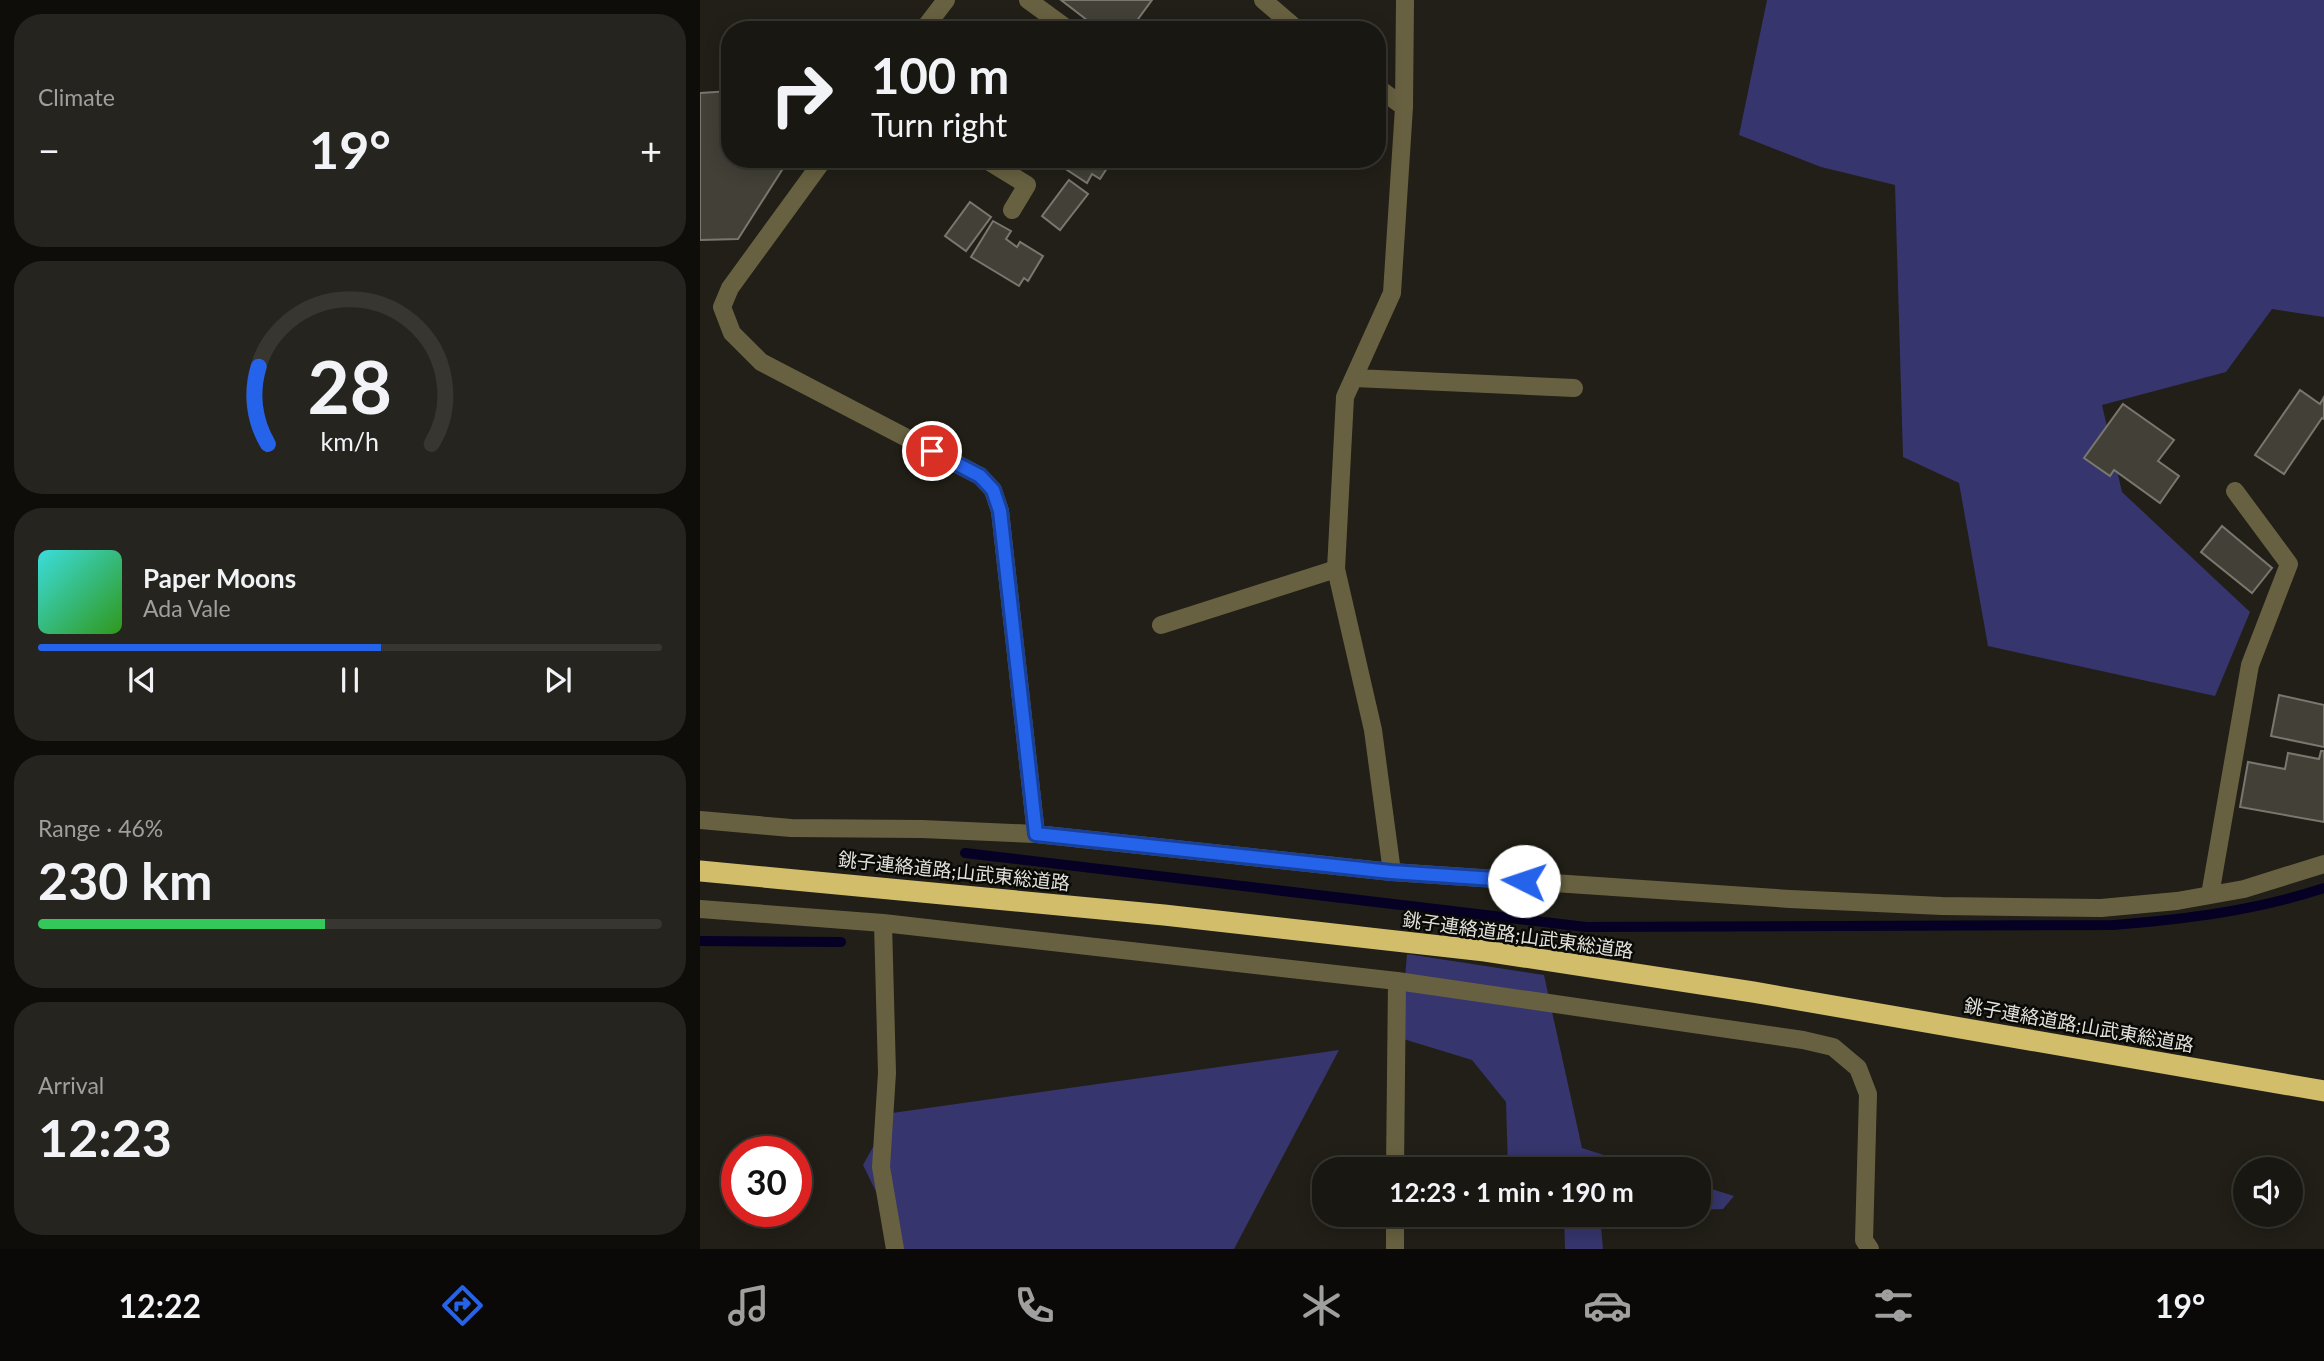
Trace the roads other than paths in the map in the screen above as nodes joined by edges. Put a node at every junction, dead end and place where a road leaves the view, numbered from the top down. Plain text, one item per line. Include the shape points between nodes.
1 (946, 0) edge
2 (1028, 0) edge
3 (1263, 0) edge
4 (1405, 0) edge
5 (930, 21) edge
6 (1057, 21) edge
7 (1288, 21) edge
8 (1386, 94) edge
9 (1404, 107) junction
10 (817, 168) edge
11 (1000, 168) edge
12 (1012, 210) dead end
13 (1354, 378) junction
14 (1574, 388) dead end
15 (2235, 491) dead end
16 (1336, 569) junction
17 (1161, 625) dead end
18 (700, 820) edge
19 (1036, 834) junction
20 (2324, 864) edge
21 (700, 871) edge
22 (1391, 872) junction
23 (2210, 895) junction
24 (700, 909) edge
25 (883, 923) junction
26 (1397, 981) junction
27 (2324, 1091) edge
28 (1395, 1157) edge
29 (1395, 1227) edge
30 (895, 1249) edge
31 (1395, 1249) edge
32 (1870, 1249) edge

1 - 5 street
2 - 6 street
3 - 7 street
4 - 9 street
8 - 9 street
9 - 13 street via 1392,293
10 - 19 street via 730,288 722,307 732,333 761,362 980,476 993,490 1000,511
11 - 12 street via 1027,185
13 - 14 street
13 - 16 street via 1345,397
15 - 23 street via 2289,564 2250,665
16 - 17 street
16 - 22 street via 1373,730
18 - 19 street via 791,828
19 - 22 street
20 - 23 street
21 - 27 highway, 銚子連絡道路;山武東総道路 via 1485,951
22 - 23 street via 1942,906 2101,908
24 - 25 street
25 - 26 street
25 - 30 street via 887,1073 881,1167
26 - 28 street
26 - 32 street via 1833,1047 1858,1068 1868,1094 1864,1240
29 - 31 street

